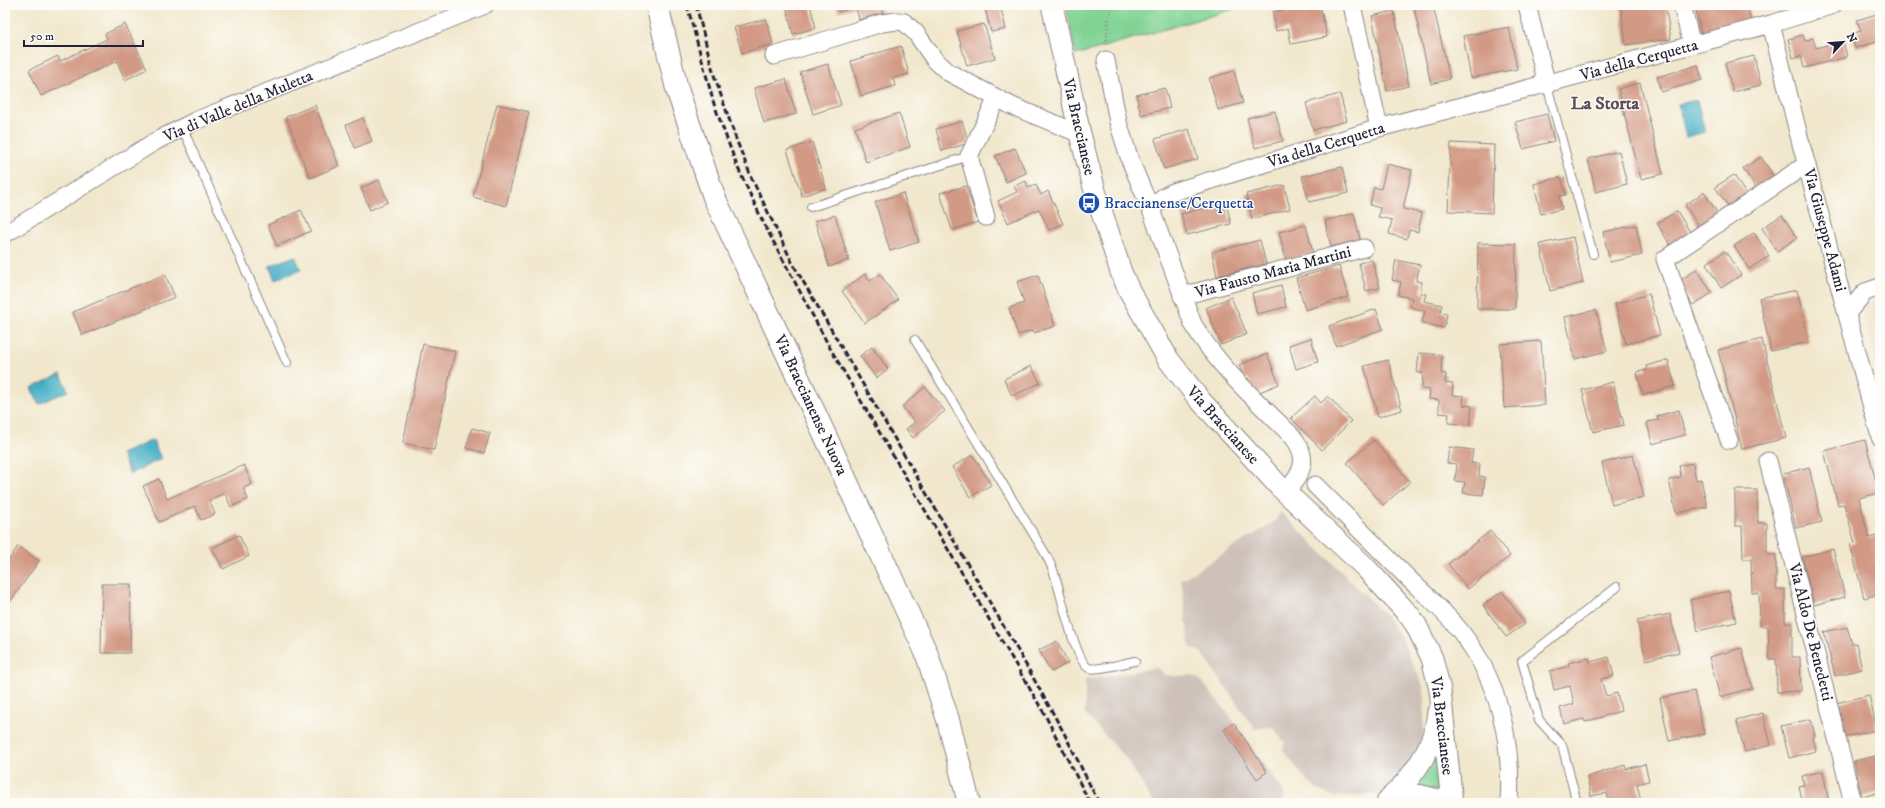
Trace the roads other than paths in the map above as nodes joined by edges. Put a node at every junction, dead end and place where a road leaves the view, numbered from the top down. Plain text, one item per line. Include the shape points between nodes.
1 (485, 5) edge
2 (657, 5) edge
3 (1052, 5) edge
4 (1352, 5) edge
5 (1527, 5) edge
6 (1682, 5) edge
7 (1826, 6) edge
8 (1771, 24) junction
9 (1692, 45) junction
10 (774, 56) dead end
11 (1106, 60) road end
12 (1547, 84) junction
13 (997, 98) junction
14 (182, 127) junction
15 (1379, 128) junction
16 (1080, 134) junction
17 (970, 156) junction
18 (1807, 164) junction
19 (811, 207) dead end
20 (1151, 210) junction
21 (986, 217) dead end
22 (5, 234) edge
23 (1364, 248) dead end
24 (1592, 254) dead end
25 (1880, 287) edge
26 (1182, 296) junction
27 (1848, 312) junction
28 (915, 340) dead end
29 (287, 363) dead end
30 (1880, 436) edge
31 (1729, 440) dead end
32 (1768, 461) dead end
33 (1301, 471) junction
34 (1315, 485) junction
35 (1293, 500) junction
36 (1617, 586) dead end
37 (1135, 661) dead end
38 (1440, 690) junction
39 (961, 771) junction
40 (1386, 801) edge
41 (969, 803) edge
42 (974, 803) edge
43 (1451, 803) edge
44 (1508, 803) edge
45 (1576, 803) edge
46 (1853, 803) edge

1 - 14 street, Via di Valle della Muletta
2 - 39 main road, Via Braccianense Nuova via 677,89 714,197 926,652
3 - 16 street, Via Braccianese
4 - 15 street
5 - 12 street
6 - 9 street
7 - 8 street, Via della Cerquetta
8 - 9 street, Via della Cerquetta
8 - 18 street, Via Giuseppe Adami
9 - 12 street, Via della Cerquetta
10 - 13 street via 882,23 901,21 911,27 932,56 948,72
11 - 20 street via 1118,122 1130,160
12 - 15 street, Via della Cerquetta
12 - 24 lane
13 - 16 street
13 - 17 street
14 - 22 street, Via di Valle della Muletta
14 - 29 lane
15 - 20 street, Via della Cerquetta via 1173,192 1160,199
16 - 35 street, Via Braccianese via 1121,272 1155,338 1199,399
17 - 19 lane
17 - 21 street
18 - 27 street, Via Giuseppe Adami
18 - 31 street via 1665,259
20 - 26 street
23 - 26 street, Via Fausto Maria Martini
25 - 27 street via 1865,292
26 - 33 street via 1193,324 1215,355 1296,441 1303,458
27 - 30 street, Via Giuseppe Adami
28 - 37 lane via 1045,554 1056,577 1077,651 1083,662 1095,669
32 - 46 street, Via Aldo De Benedetti
33 - 34 street
33 - 35 street
34 - 35 street
34 - 44 street via 1453,623 1473,650 1493,688 1506,734 1510,766
35 - 38 street, Via Braccianese via 1365,567 1409,615 1428,648
36 - 45 lane via 1522,661 1539,720 1562,745
38 - 40 street via 1437,718 1426,752 1408,782
38 - 43 street, Via Braccianese
39 - 41 main road, Via Braccianense Nuova
39 - 42 street
40 - 43 street via 1414,794

